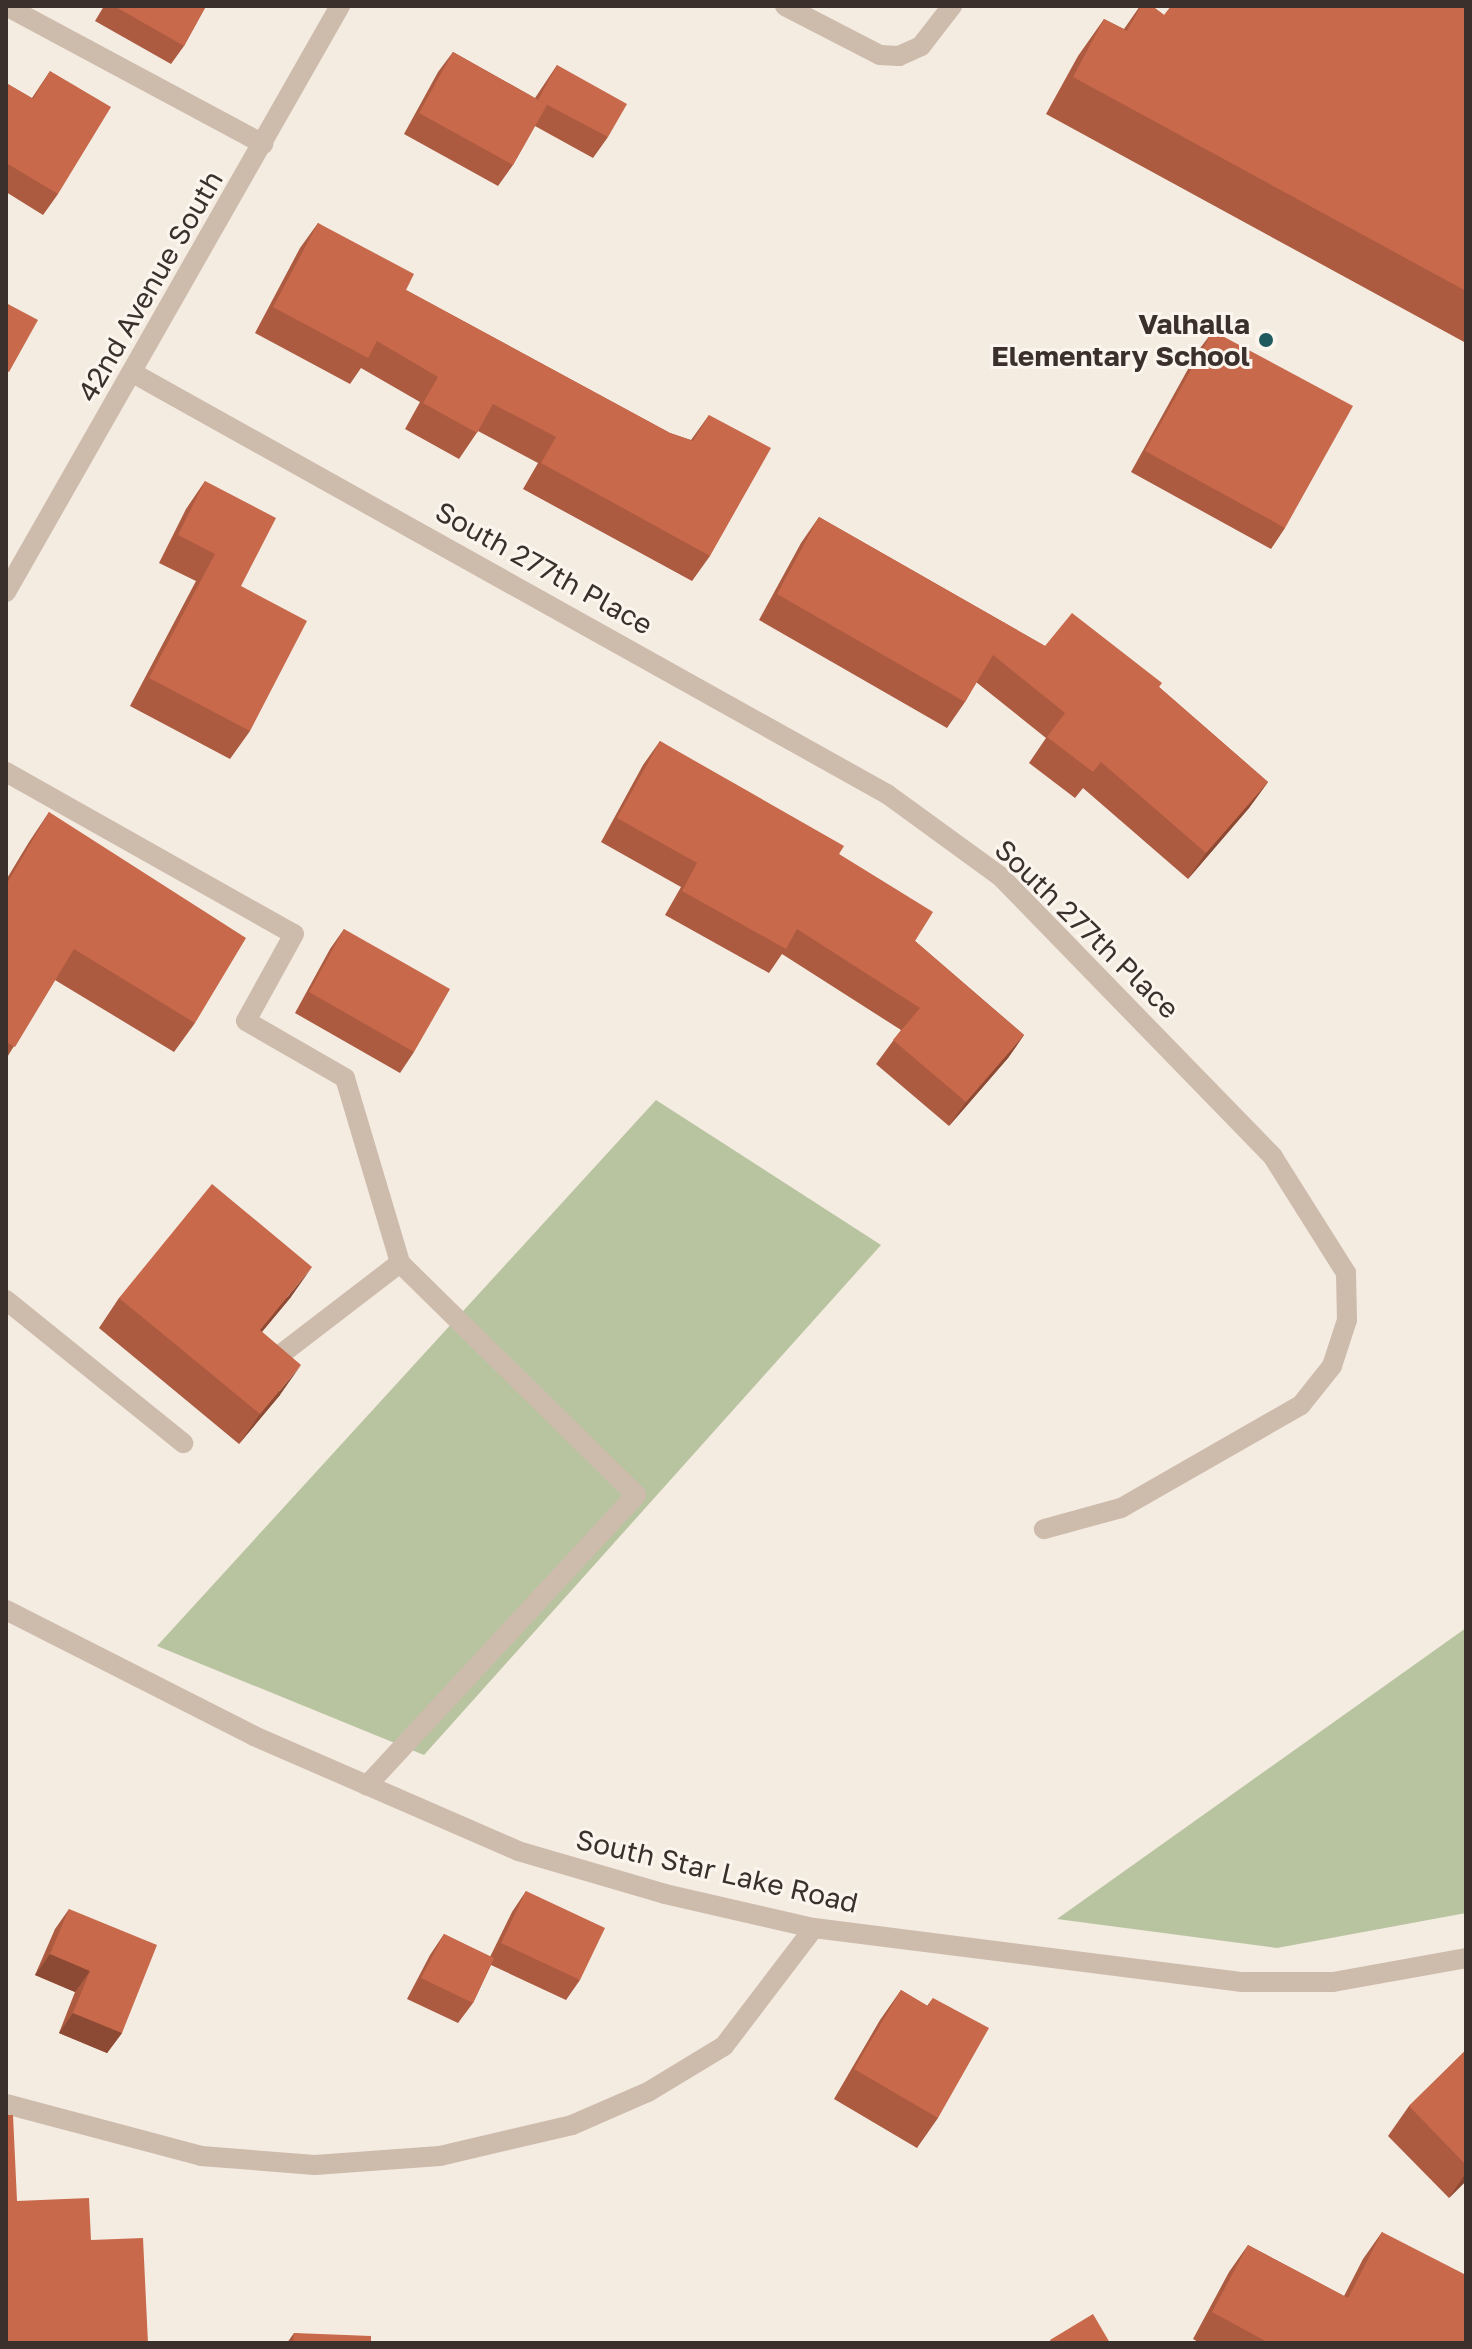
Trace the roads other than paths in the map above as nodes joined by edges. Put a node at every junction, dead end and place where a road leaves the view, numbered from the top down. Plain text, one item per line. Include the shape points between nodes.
1 (6, 6) edge
2 (340, 6) edge
3 (785, 6) edge
4 (952, 6) edge
5 (263, 144) junction
6 (133, 373) junction
7 (6, 592) edge
8 (6, 772) edge
9 (400, 1263) junction
10 (6, 1300) edge
11 (276, 1358) edge
12 (183, 1443) dead end
13 (1044, 1529) dead end
14 (6, 1610) edge
15 (367, 1785) junction
16 (814, 1928) junction
17 (1466, 1958) edge
18 (6, 2104) edge

1 - 5 street
2 - 5 street, 42nd Avenue South
3 - 4 street via 880,55 899,56 921,46
5 - 6 street, 42nd Avenue South
6 - 7 street, 42nd Avenue South
6 - 13 street, South 277th Place via 887,794 1000,876 1273,1157 1346,1273 1347,1320 1332,1366 1301,1405 1121,1508
8 - 9 street via 294,934 246,1021 345,1078
9 - 11 street
9 - 15 street via 636,1495
10 - 12 street
14 - 15 street, South Star Lake Road via 254,1736
15 - 16 street, South Star Lake Road via 518,1851 665,1894
16 - 17 street, South Star Lake Road via 1241,1982 1333,1982
16 - 18 street via 724,2046 648,2092 572,2125 440,2156 315,2165 201,2156

